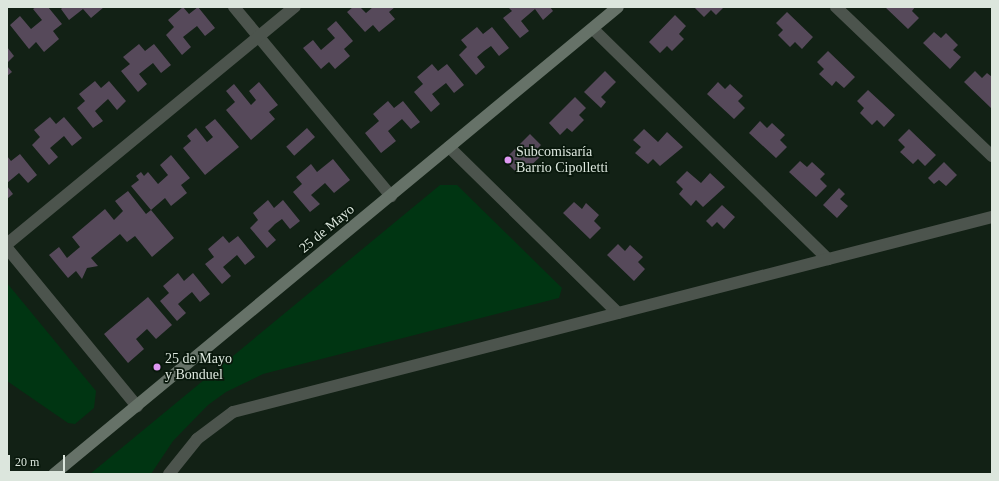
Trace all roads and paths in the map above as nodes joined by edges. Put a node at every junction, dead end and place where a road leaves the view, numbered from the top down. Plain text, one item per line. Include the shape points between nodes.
1 (234, 7) edge
2 (295, 7) edge
3 (618, 7) edge
4 (836, 7) edge
5 (593, 28) junction
6 (259, 37) junction
7 (449, 147) junction
8 (992, 156) edge
9 (391, 196) junction
10 (992, 216) edge
11 (7, 244) edge
12 (7, 248) edge
13 (828, 259) junction
14 (618, 313) junction
15 (137, 406) junction
16 (54, 474) edge
17 (169, 474) edge

1 - 6 street
2 - 6 street
3 - 5 street, 25 de Mayo
4 - 8 street
5 - 7 street, 25 de Mayo
5 - 13 street
6 - 9 street
6 - 11 street
7 - 9 street, 25 de Mayo
7 - 14 street
9 - 15 street, 25 de Mayo
10 - 13 street
12 - 15 street
13 - 14 street
14 - 17 street via 233,412 197,439
15 - 16 street, 25 de Mayo

